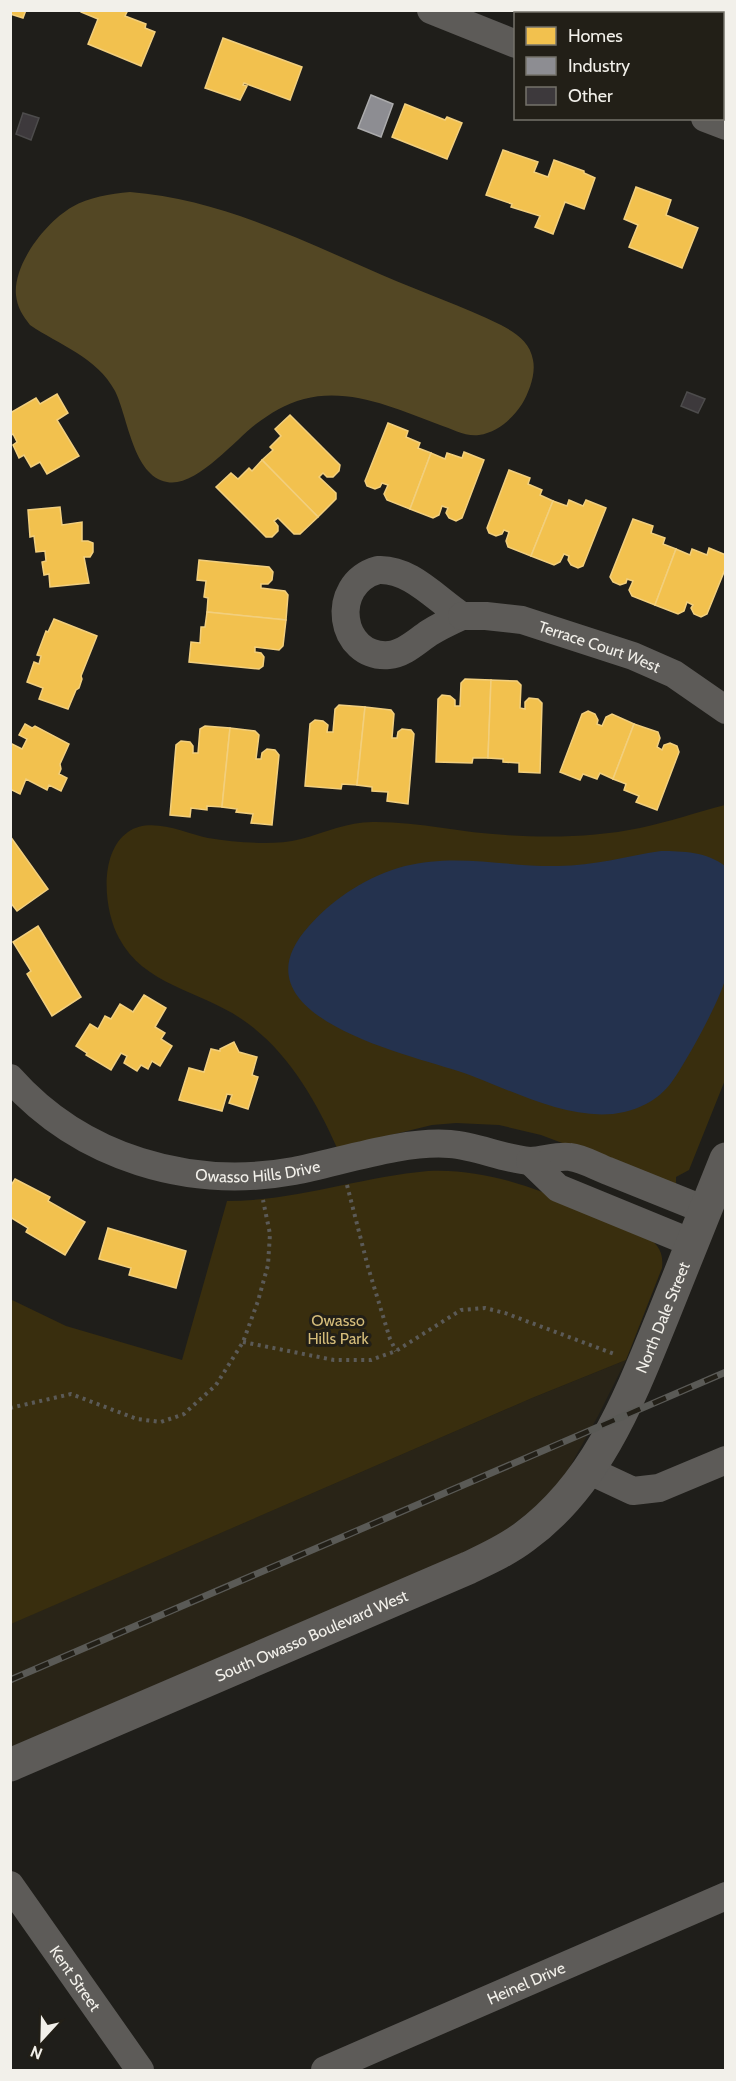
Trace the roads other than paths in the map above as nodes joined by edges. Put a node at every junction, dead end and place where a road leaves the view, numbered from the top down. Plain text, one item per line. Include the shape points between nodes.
1 (431, 10) edge
2 (514, 43) edge
3 (710, 120) edge
4 (726, 126) edge
5 (462, 616) dead end
6 (726, 710) edge
7 (10, 1078) edge
8 (726, 1159) edge
9 (530, 1161) junction
10 (705, 1210) junction
11 (692, 1243) junction
12 (726, 1460) edge
13 (588, 1470) junction
14 (10, 1765) edge
15 (10, 1885) edge
16 (726, 1896) edge
17 (140, 2070) edge
18 (325, 2070) edge

1 - 2 street
3 - 4 street
5 - 6 street, Terrace Court West via 522,620 633,656 674,674
7 - 9 street, Owasso Hills Drive via 53,1118 87,1140 130,1160 175,1172 216,1177 258,1176 407,1147 450,1144
8 - 10 street, North Dale Street
9 - 10 street, Owasso Hills Drive via 571,1156
9 - 11 street via 558,1188
10 - 11 street, North Dale Street
11 - 13 street, North Dale Street via 616,1425
12 - 13 street via 659,1488 633,1491
13 - 14 street, South Owasso Boulevard West via 543,1522 489,1558
15 - 17 street, Kent Street
16 - 18 street, Heinel Drive

